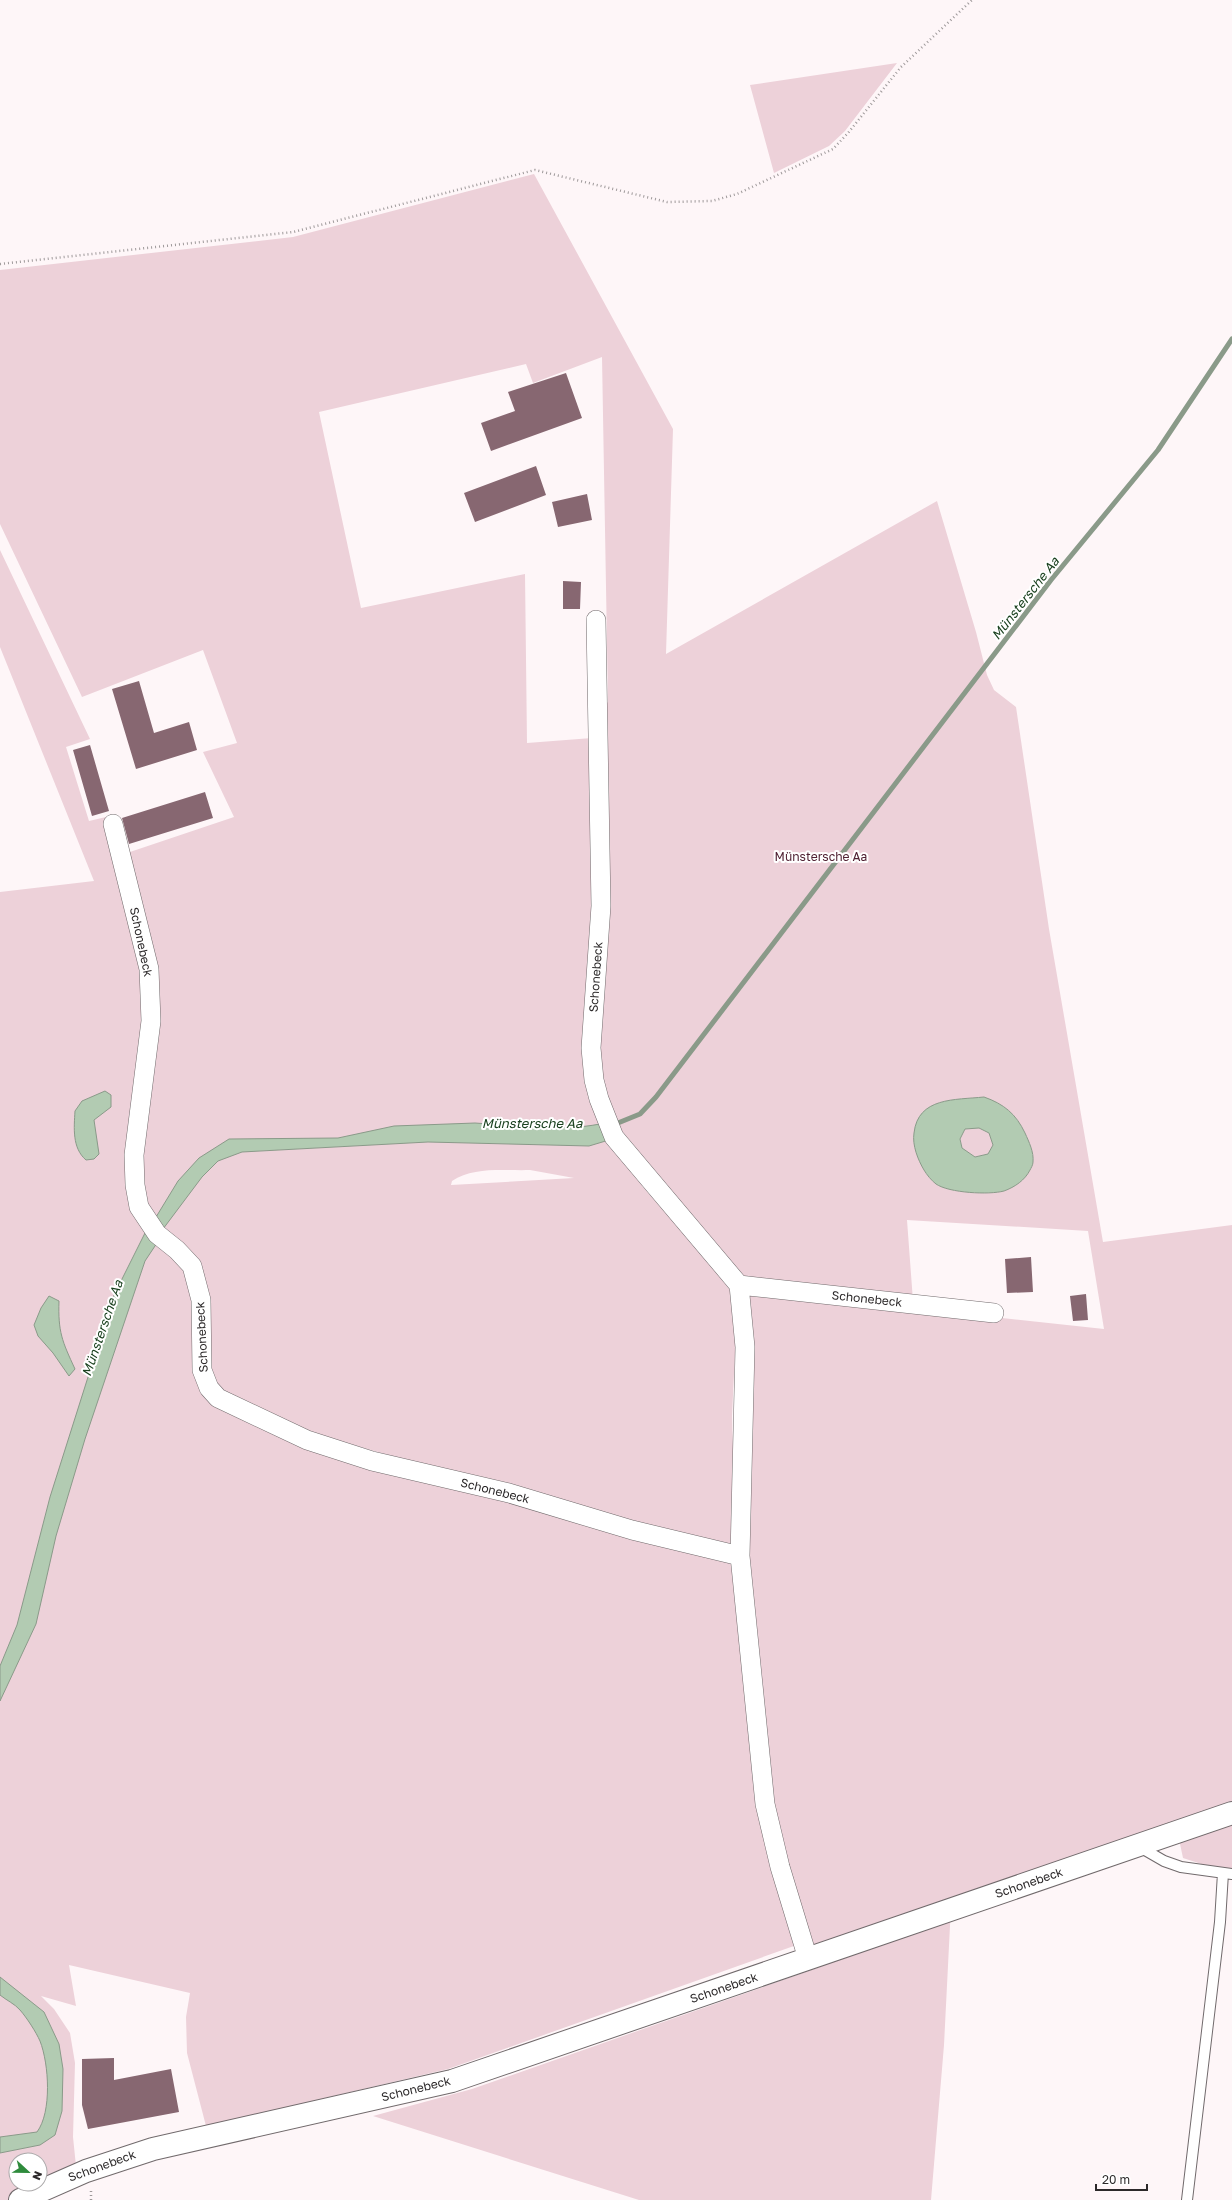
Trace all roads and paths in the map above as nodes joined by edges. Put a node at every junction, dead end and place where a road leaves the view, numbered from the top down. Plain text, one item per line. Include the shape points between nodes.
1 (972, 0) edge
2 (0, 264) edge
3 (596, 620) dead end
4 (113, 824) dead end
5 (739, 1285) junction
6 (994, 1314) dead end
7 (740, 1556) junction
8 (1232, 1813) edge
9 (1138, 1846) junction
10 (1227, 1873) edge
11 (808, 1959) junction
12 (20, 2200) edge
13 (1187, 2200) edge

1 - 2 path via 901,67 833,149 738,194 712,202 667,202 534,170 293,232
3 - 5 street, Schonebeck via 601,906 591,1048 598,1099 614,1137
4 - 7 street, Schonebeck via 149,969 151,1021 134,1155 135,1185 139,1207 157,1234 192,1266 201,1300 202,1370 208,1388 218,1398 307,1440 372,1461 509,1493 632,1530
5 - 6 street, Schonebeck
5 - 7 street via 744,1347
7 - 11 street via 765,1804 780,1867
8 - 9 street, Schonebeck
9 - 10 lane via 1175,1865
9 - 11 street, Schonebeck
10 - 13 lane
11 - 12 street, Schonebeck via 452,2081 153,2149 86,2171

